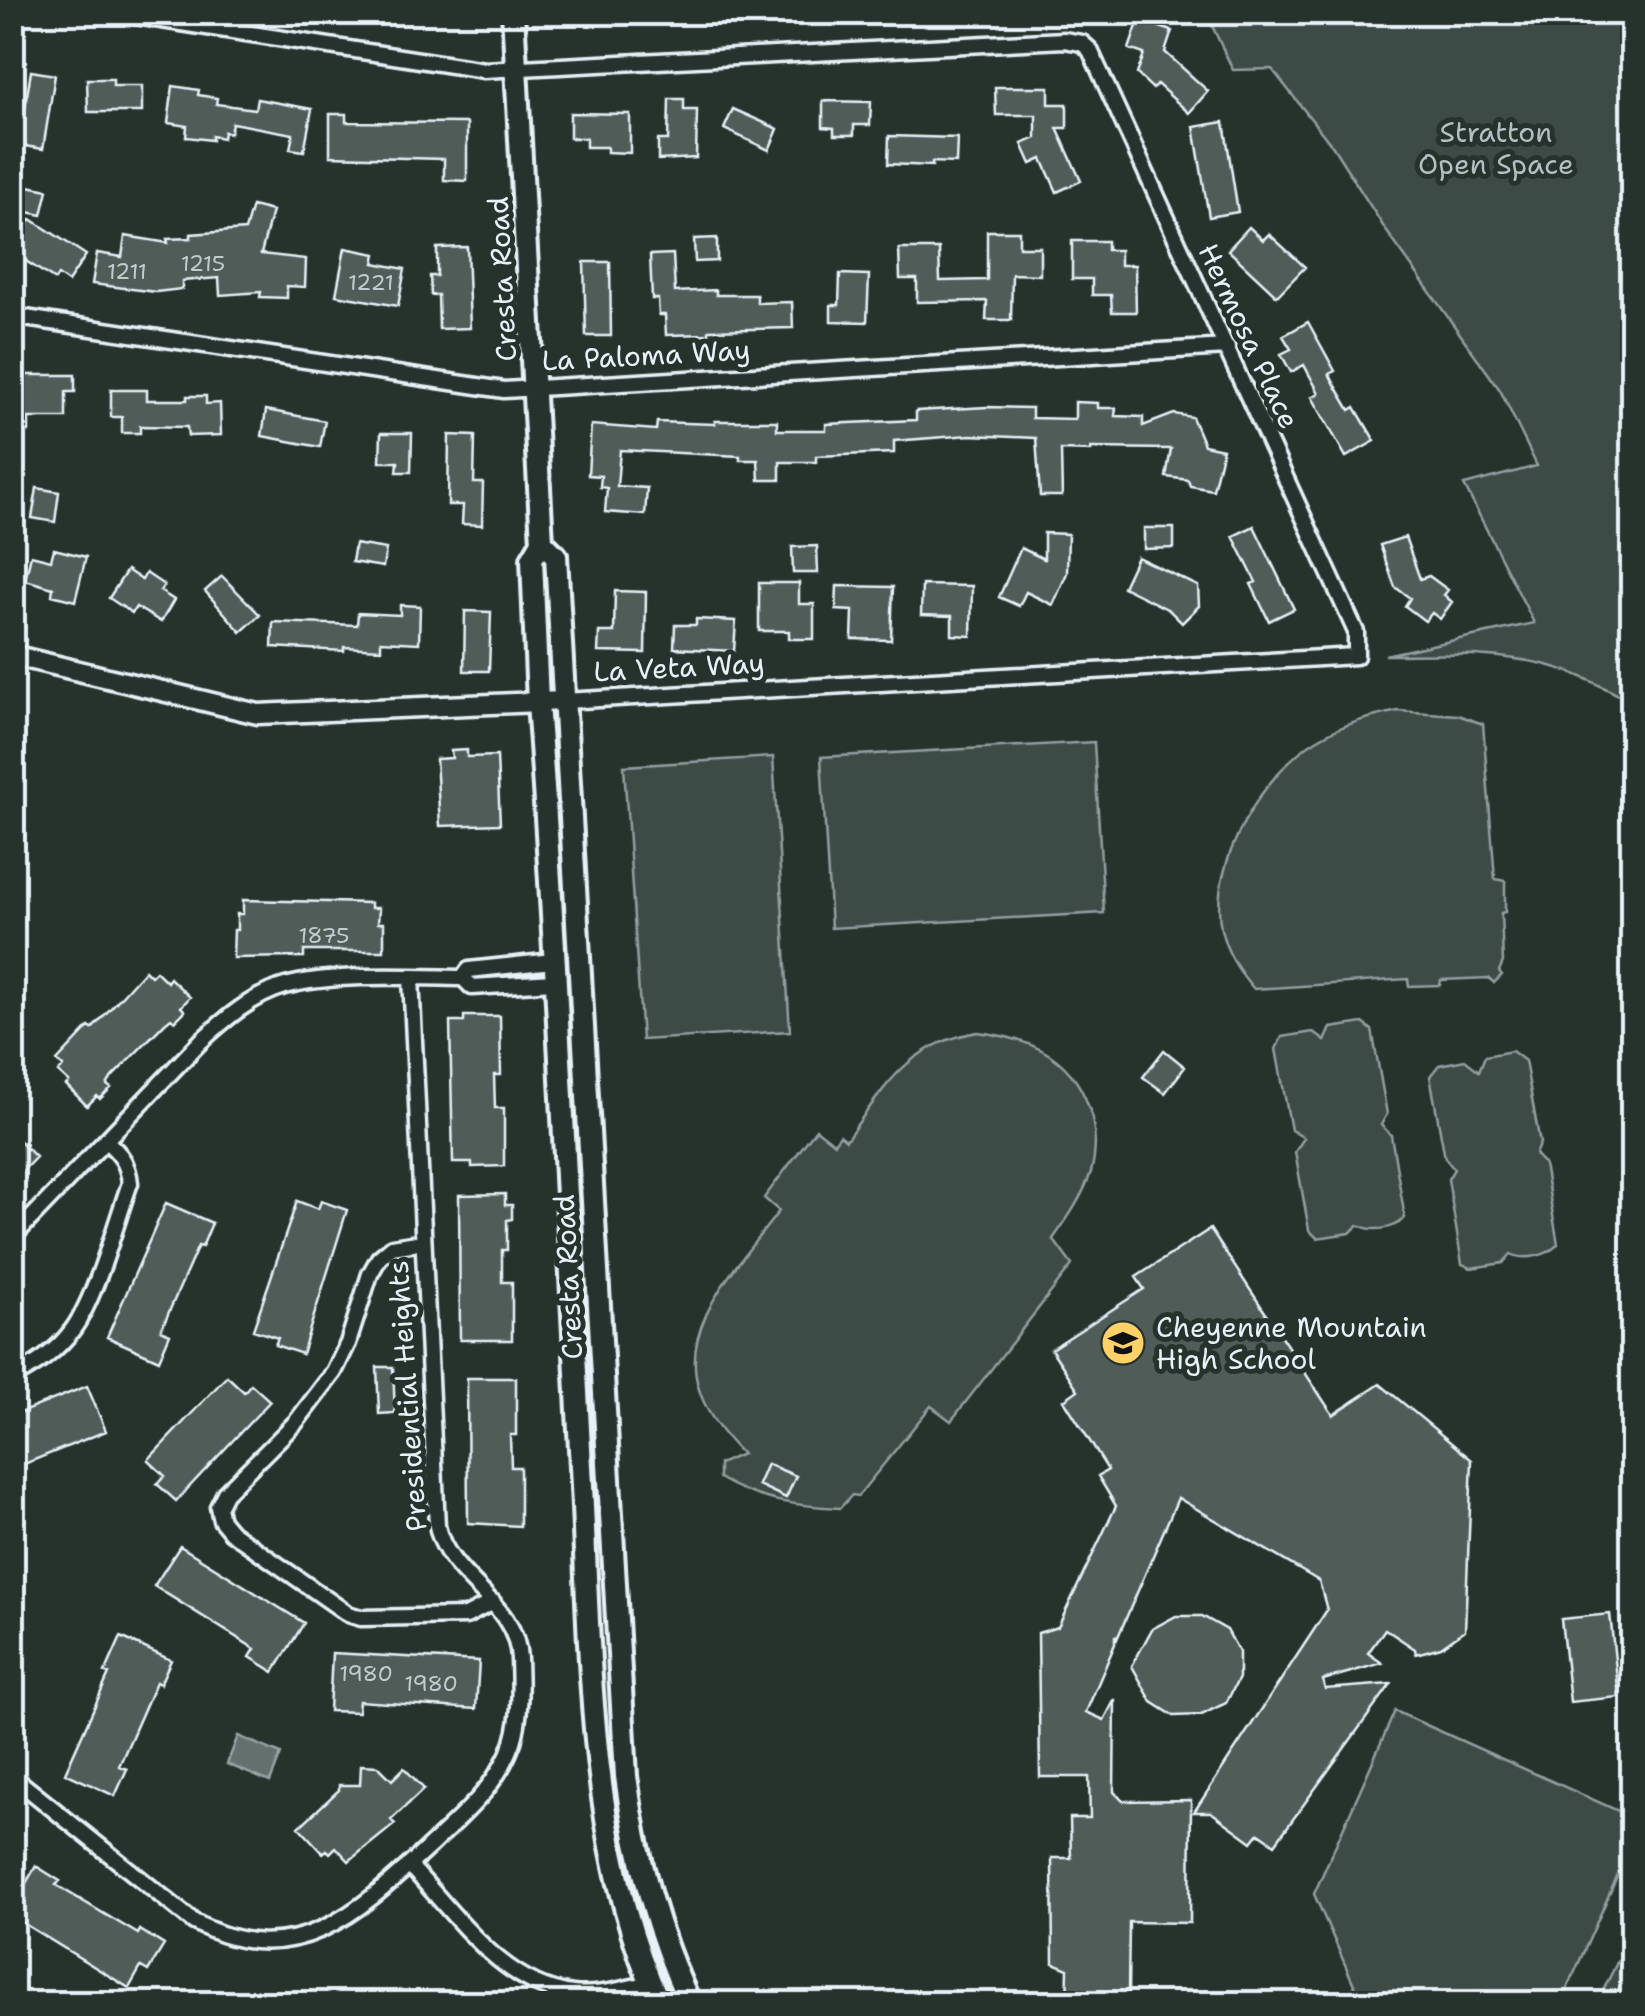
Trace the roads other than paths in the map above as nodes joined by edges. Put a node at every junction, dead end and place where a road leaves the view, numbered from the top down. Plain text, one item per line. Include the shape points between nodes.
1 (110, 12) edge
2 (514, 12) edge
3 (515, 68) junction
4 (12, 316) edge
5 (1226, 347) junction
6 (535, 386) junction
7 (542, 542) junction
8 (560, 635) junction
9 (536, 636) junction
10 (12, 654) edge
11 (1356, 656) joint
12 (564, 701) junction
13 (538, 703) junction
14 (554, 971) junction
15 (411, 977) junction
16 (106, 1141) junction
17 (12, 1238) edge
18 (422, 1242) junction
19 (12, 1378) edge
20 (493, 1602) junction
21 (12, 1776) edge
22 (409, 1865) junction
23 (651, 1984) junction
24 (660, 2004) edge
25 (690, 2004) edge

1 - 3 street via 484,70
2 - 3 main road, Cresta Road
3 - 5 street, Hermosa Place via 1082,43 1096,58
3 - 6 main road, Cresta Road
4 - 6 street, La Paloma Way via 504,390
5 - 6 street, La Paloma Way
5 - 11 street, Hermosa Place via 1356,632
6 - 7 main road, Cresta Road
7 - 8 main road, Cresta Road via 556,556
7 - 9 main road, Cresta Road via 532,559
8 - 9 street
8 - 12 main road, Cresta Road
9 - 13 main road, Cresta Road
10 - 13 street, La Veta Way via 258,714
11 - 12 street, La Veta Way
12 - 13 street, La Veta Way
12 - 25 main road, Cresta Road via 626,1776 643,1874
13 - 14 main road, Cresta Road
14 - 15 street
14 - 23 main road, Cresta Road via 594,1696 617,1880
15 - 16 street via 316,982 260,998 220,1023
15 - 18 street, Presidential Heights
16 - 17 street
16 - 19 street via 128,1166 130,1183 84,1312 62,1344
18 - 20 street, Presidential Heights via 437,1526 448,1556
18 - 20 street via 392,1247 379,1258 334,1372 218,1507 231,1532 348,1614 466,1616
20 - 22 street, Presidential Heights via 518,1641 513,1742 475,1804
21 - 22 street, Presidential Heights via 194,1922 246,1941 276,1942 327,1929 352,1916
22 - 23 street via 494,1954 543,1988 599,1994
23 - 24 main road, Cresta Road

